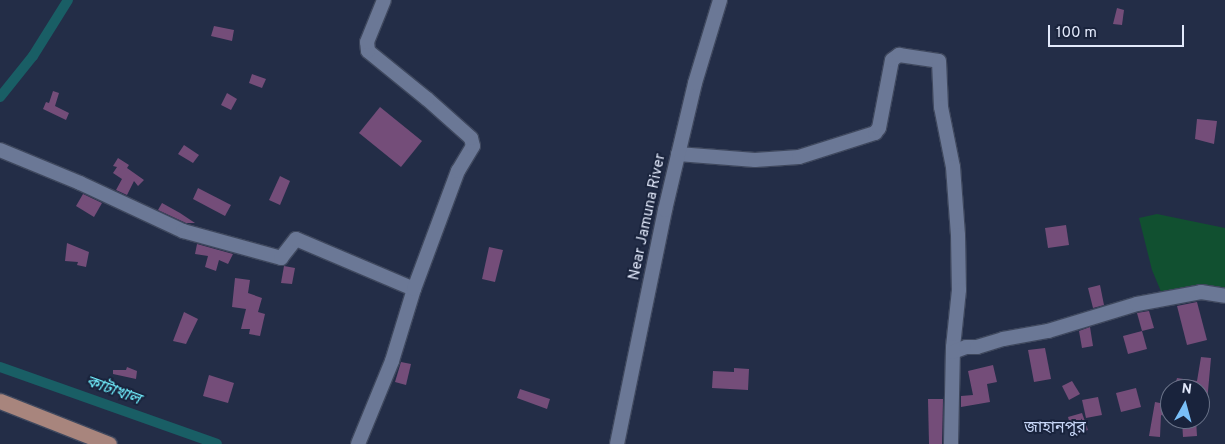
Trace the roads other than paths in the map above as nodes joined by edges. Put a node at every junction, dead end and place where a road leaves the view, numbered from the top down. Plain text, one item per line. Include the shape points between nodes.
1 (384, 0) edge
2 (720, 0) edge
3 (0, 150) edge
4 (678, 154) junction
5 (414, 289) junction
6 (1225, 296) edge
7 (952, 352) junction
8 (0, 401) edge
9 (109, 444) edge
10 (358, 444) edge
11 (617, 444) edge
12 (951, 444) edge

1 - 5 street via 367,42 368,51 428,99 473,143 458,171
2 - 4 street, Near Jamuna River via 699,66
3 - 5 street via 183,231 281,258 296,239
4 - 7 street via 755,160 799,157 875,133 879,128 892,60 899,55 938,60 941,107 953,167 958,235 959,290
4 - 11 street, Near Jamuna River
5 - 10 street via 392,361
6 - 7 street via 1201,292 1138,304 1048,330
7 - 12 street
8 - 9 main road

